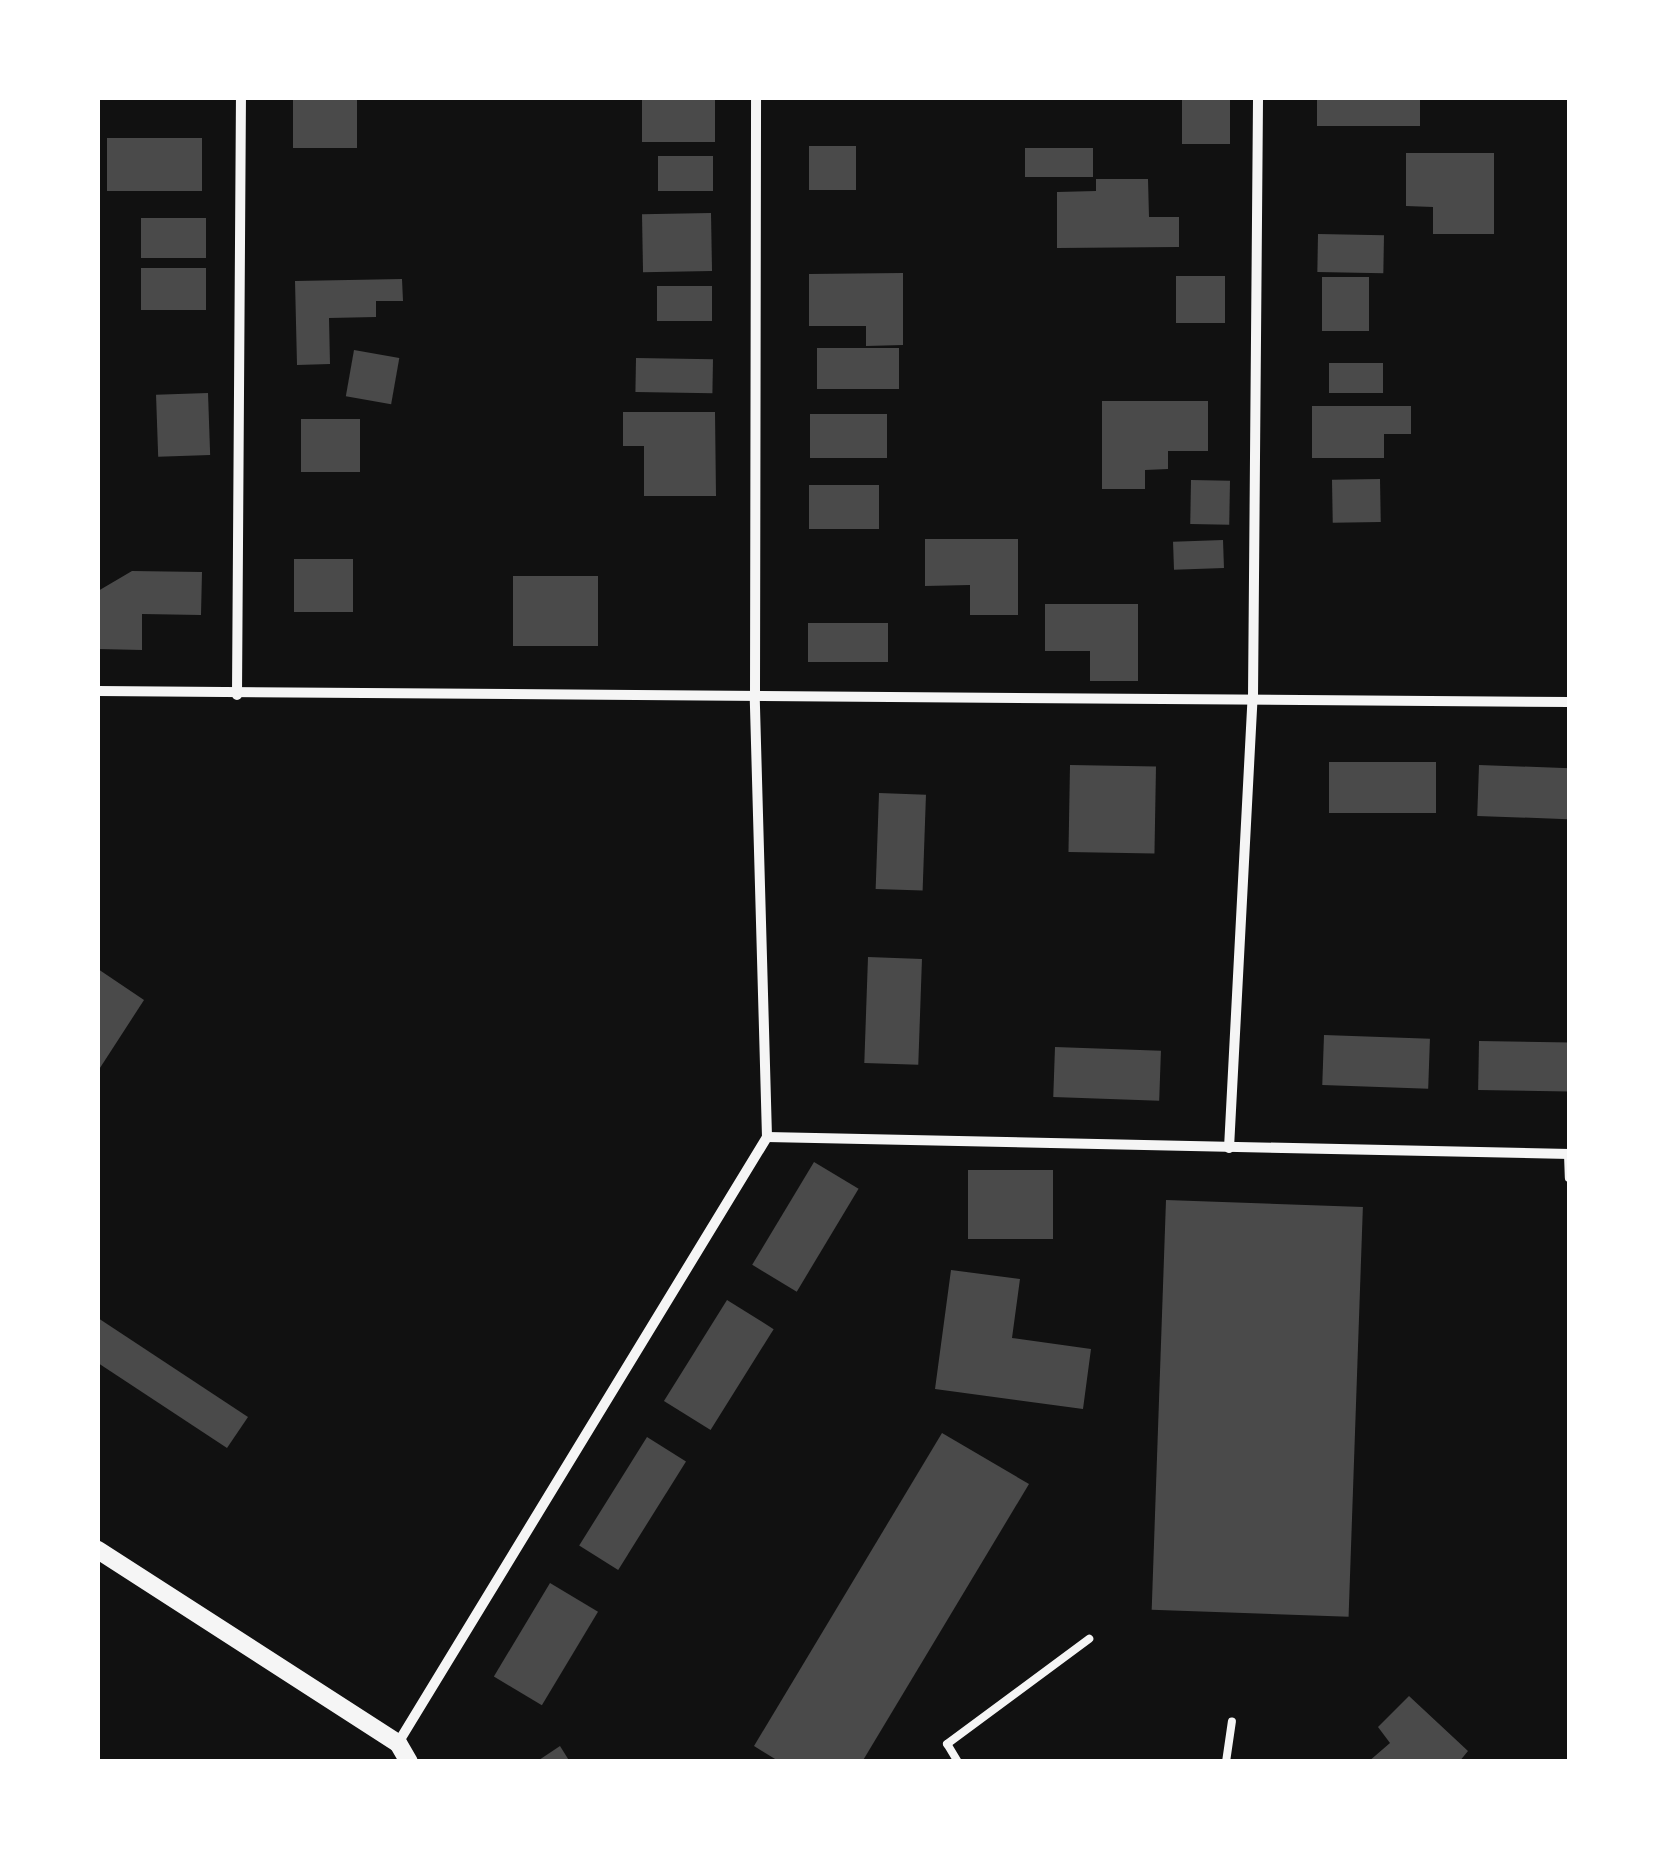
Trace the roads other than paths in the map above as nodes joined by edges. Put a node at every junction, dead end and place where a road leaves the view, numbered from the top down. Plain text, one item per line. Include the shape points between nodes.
1 (241, 98) edge
2 (756, 98) edge
3 (1258, 98) edge
4 (98, 691) edge
5 (237, 695) junction
6 (755, 696) junction
7 (1253, 697) junction
8 (1570, 702) edge
9 (767, 1136) junction
10 (1228, 1148) junction
11 (1568, 1154) edge
12 (1569, 1178) edge
13 (98, 1550) edge
14 (1089, 1640) dead end
15 (1232, 1721) dead end
16 (398, 1744) junction
17 (410, 1762) edge
18 (958, 1762) edge
19 (1226, 1762) edge

1 - 5 street
2 - 6 street
3 - 7 street
4 - 5 street
5 - 6 street
6 - 7 street
6 - 9 street
7 - 8 street
7 - 10 street
9 - 10 street
9 - 16 street
10 - 11 street
11 - 12 lane
13 - 16 street
14 - 18 lane via 947,1744
15 - 19 lane
16 - 17 street

